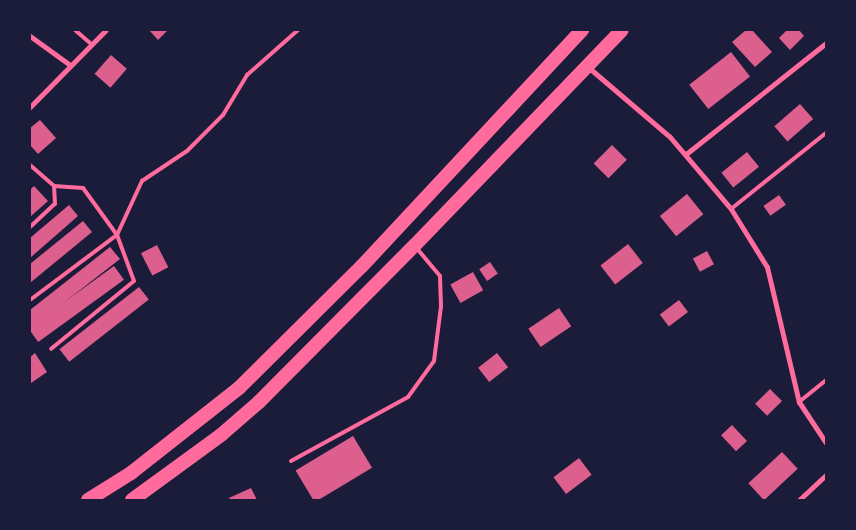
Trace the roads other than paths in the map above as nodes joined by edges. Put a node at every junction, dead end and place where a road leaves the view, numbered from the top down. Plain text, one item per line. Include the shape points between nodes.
1 (75, 30) edge
2 (106, 30) edge
3 (298, 30) edge
4 (582, 30) edge
5 (622, 30) edge
6 (30, 36) edge
7 (826, 43) edge
8 (92, 44) junction
9 (70, 65) junction
10 (588, 67) junction
11 (30, 107) edge
12 (826, 133) edge
13 (686, 154) junction
14 (30, 165) edge
15 (54, 186) junction
16 (731, 209) junction
17 (30, 227) edge
18 (117, 235) junction
19 (415, 245) junction
20 (30, 300) edge
21 (51, 349) dead end
22 (826, 380) edge
23 (799, 402) junction
24 (826, 442) edge
25 (291, 460) dead end
26 (826, 475) edge
27 (88, 500) edge
28 (132, 500) edge
29 (799, 500) edge

1 - 8 lane
2 - 8 street
3 - 18 lane via 247,75 223,115 187,151 142,181
4 - 27 highway via 362,266 239,388 131,473
5 - 10 highway
6 - 9 street
7 - 13 street
8 - 9 street
9 - 11 street
10 - 13 street
10 - 19 highway
12 - 16 lane
13 - 16 street
14 - 15 lane
15 - 17 lane via 55,204
15 - 18 lane via 83,188
16 - 23 street via 767,267
18 - 20 lane
18 - 21 lane via 134,281
19 - 25 lane via 440,276 441,306 434,361 408,397
19 - 28 highway via 259,402 214,441
22 - 23 lane
23 - 24 street
26 - 29 street

